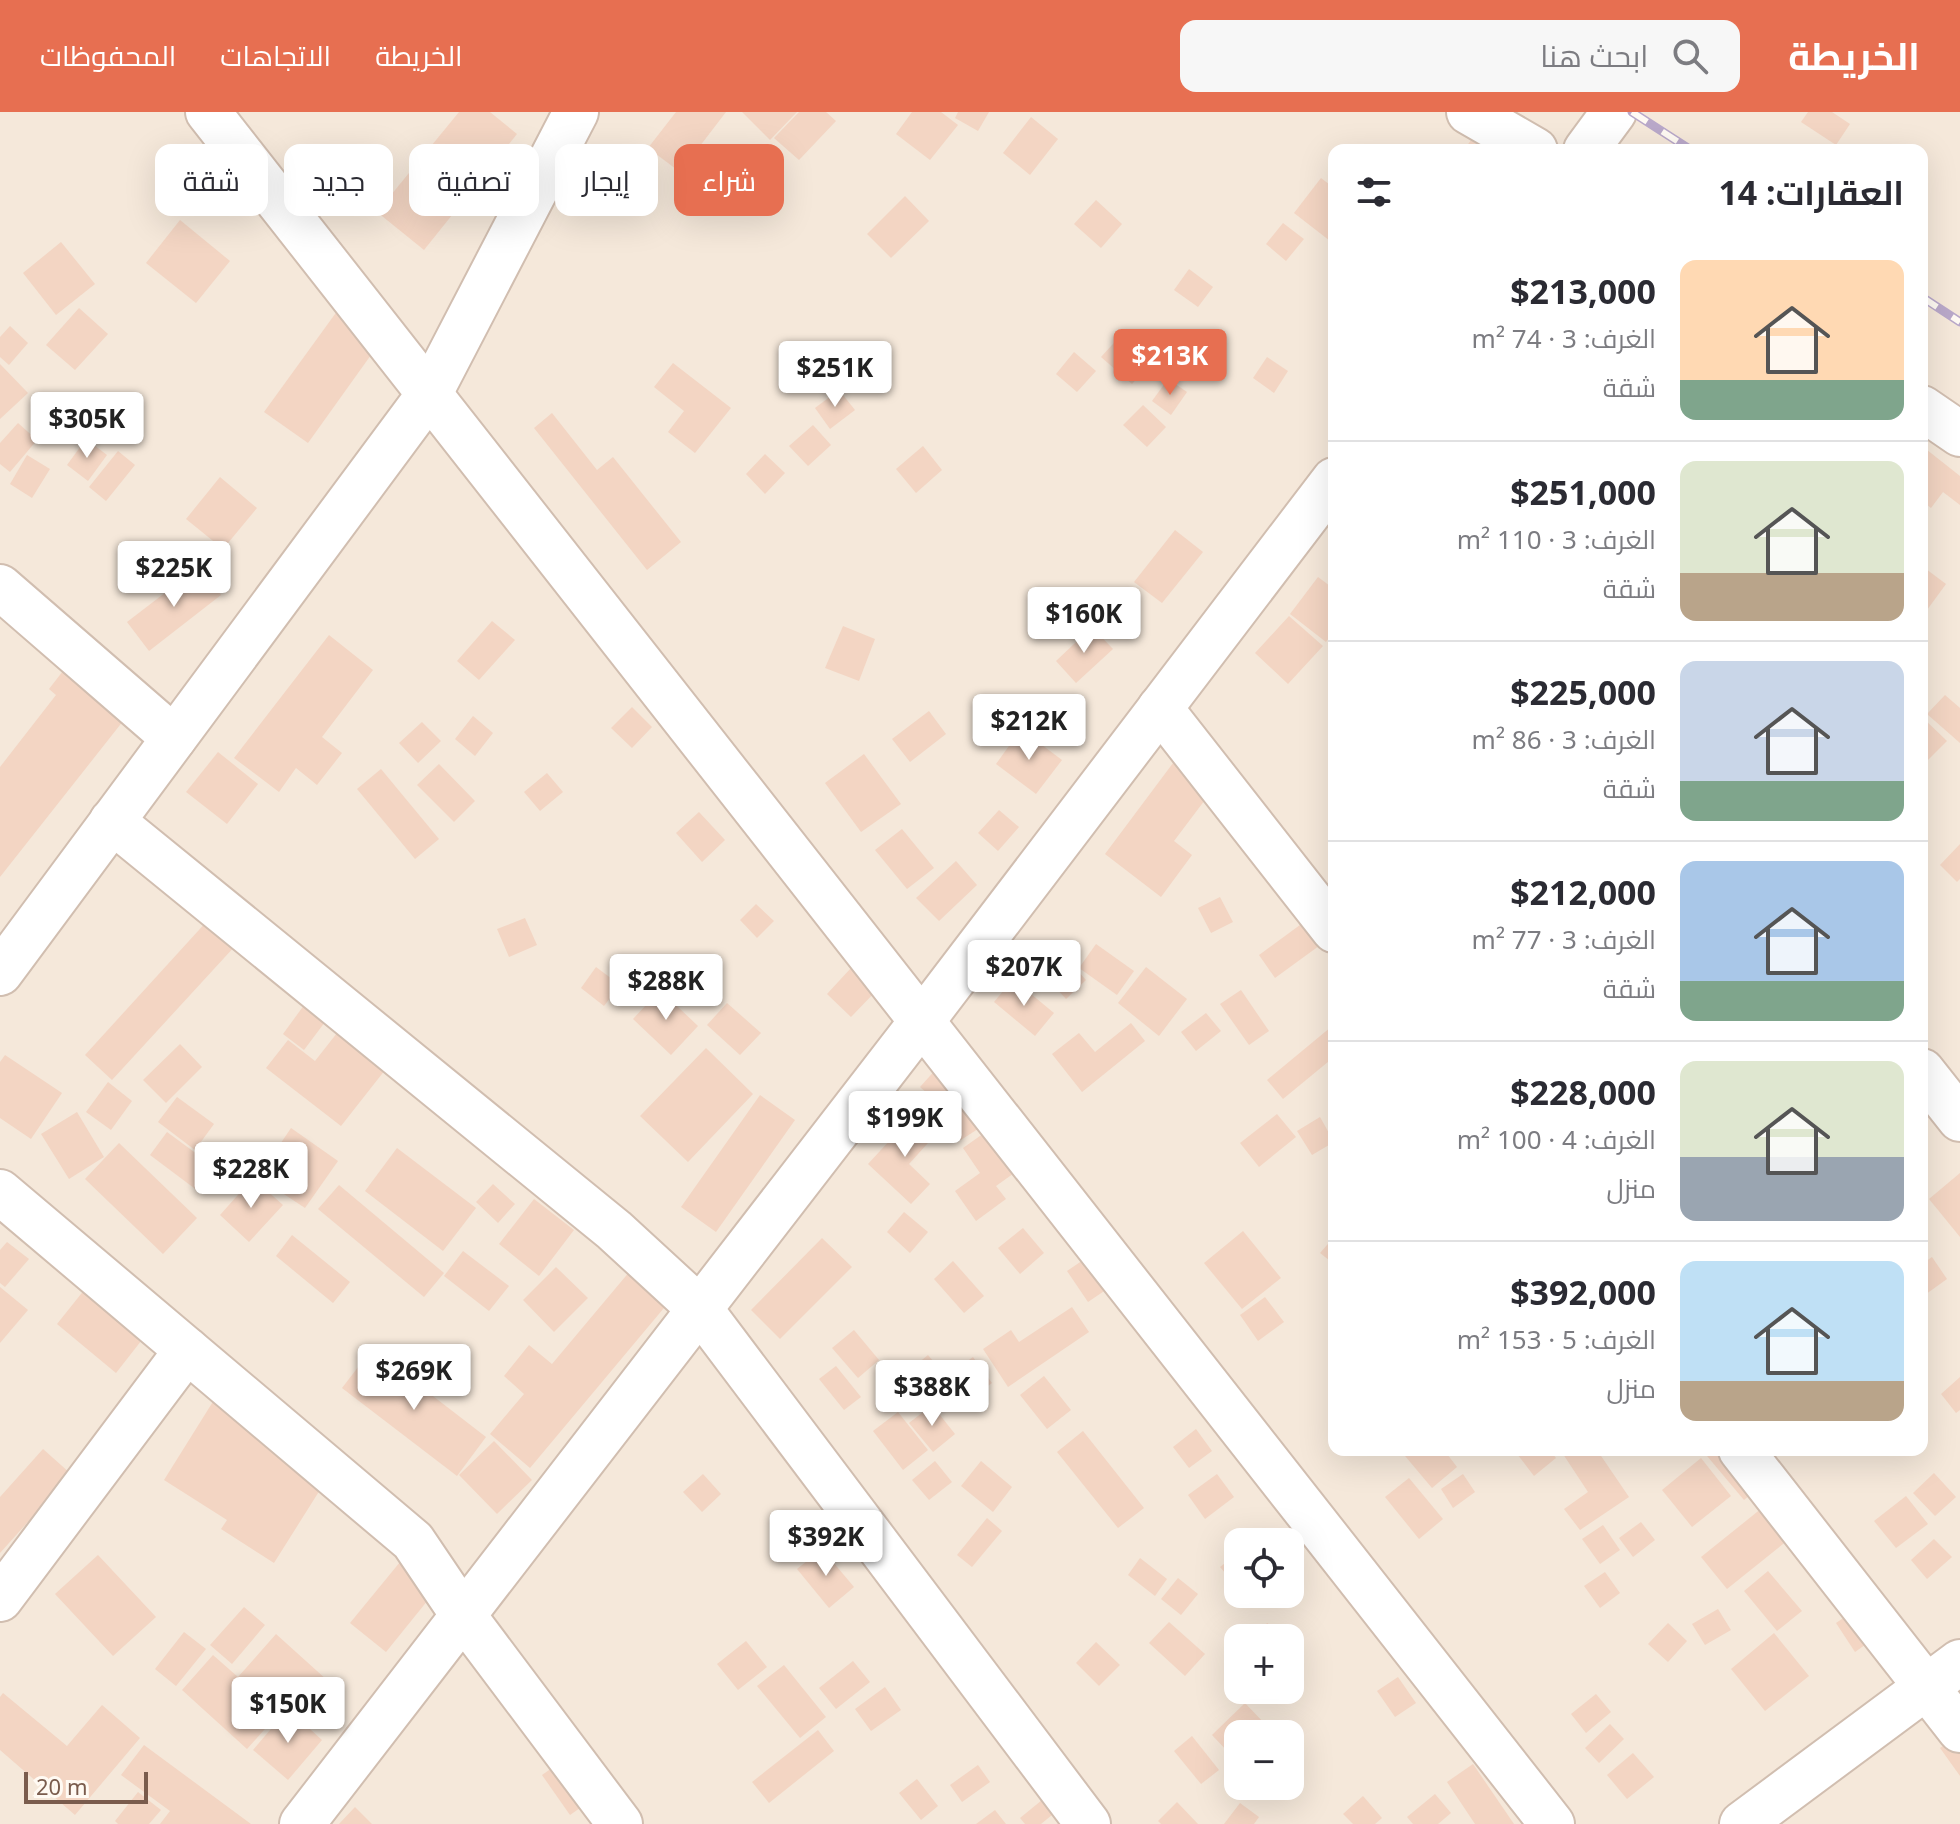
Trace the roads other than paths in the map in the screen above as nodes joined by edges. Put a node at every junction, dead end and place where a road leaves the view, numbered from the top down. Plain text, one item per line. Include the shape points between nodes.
1 (208, 112) edge
2 (576, 112) edge
3 (1469, 112) edge
4 (1614, 112) edge
5 (1525, 144) edge
6 (1590, 144) edge
7 (430, 393) junction
8 (1928, 412) edge
9 (1960, 434) edge
10 (1328, 488) edge
11 (0, 587) edge
12 (1160, 708) junction
13 (174, 738) junction
14 (112, 821) junction
15 (1328, 922) edge
16 (0, 973) edge
17 (922, 1021) junction
18 (1928, 1079) edge
19 (1960, 1119) edge
20 (0, 1192) edge
21 (700, 1309) junction
22 (187, 1350) junction
23 (1746, 1456) edge
24 (0, 1599) edge
25 (463, 1615) junction
26 (1943, 1674) edge
27 (1960, 1730) edge
28 (302, 1824) edge
29 (620, 1824) edge
30 (1088, 1824) edge
31 (1552, 1824) edge
32 (1742, 1824) edge

1 - 7 street
2 - 7 street
3 - 5 street
4 - 6 street
7 - 13 street
7 - 17 street
8 - 9 street
10 - 12 street
11 - 13 street
12 - 15 street
12 - 17 street
13 - 14 street
14 - 16 street
14 - 21 street via 614,1230
17 - 21 street
17 - 31 street
18 - 19 street
20 - 22 street
21 - 25 street
21 - 30 street
22 - 24 street
22 - 25 street via 413,1541
23 - 26 street
25 - 28 street
25 - 29 street
26 - 27 street
26 - 32 street

